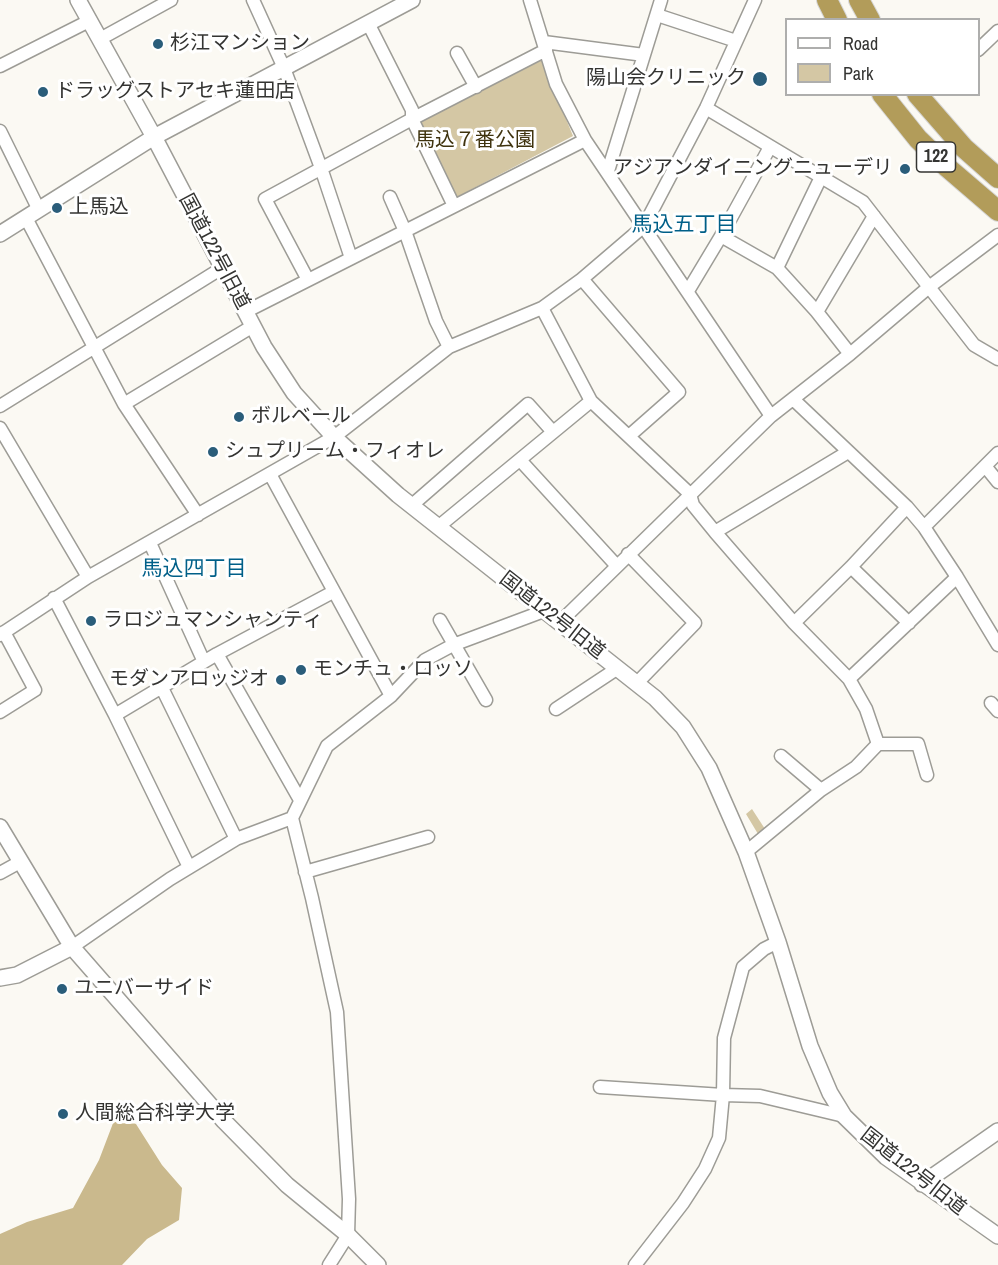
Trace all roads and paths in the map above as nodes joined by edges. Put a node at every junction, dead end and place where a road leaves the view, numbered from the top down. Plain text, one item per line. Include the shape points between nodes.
1 (78, 0) edge
2 (171, 0) edge
3 (253, 0) edge
4 (412, 0) edge
5 (530, 0) edge
6 (662, 0) edge
7 (755, 0) edge
8 (827, 0) edge
9 (860, 0) edge
10 (657, 15) junction
11 (836, 18) edge
12 (869, 18) edge
13 (89, 21) junction
14 (368, 23) junction
15 (998, 31) edge
16 (100, 39) junction
17 (736, 41) junction
18 (545, 46) junction
19 (980, 48) edge
20 (457, 53) dead end
21 (644, 55) junction
22 (0, 66) edge
23 (284, 68) junction
24 (476, 87) junction
25 (884, 96) edge
26 (923, 97) edge
27 (706, 108) junction
28 (412, 119) junction
29 (0, 131) edge
30 (154, 137) junction
31 (585, 140) junction
32 (770, 147) junction
33 (321, 168) junction
34 (608, 171) junction
35 (821, 177) junction
36 (998, 178) edge
37 (390, 197) dead end
38 (454, 206) junction
39 (39, 210) junction
40 (998, 211) edge
41 (874, 216) junction
42 (26, 218) junction
43 (644, 226) junction
44 (405, 231) junction
45 (0, 234) edge
46 (998, 235) edge
47 (721, 236) junction
48 (351, 258) junction
49 (222, 268) junction
50 (777, 268) junction
51 (582, 279) junction
52 (308, 280) junction
53 (929, 287) junction
54 (688, 291) junction
55 (542, 308) junction
56 (245, 312) junction
57 (817, 312) junction
58 (253, 326) junction
59 (449, 347) junction
60 (94, 348) junction
61 (850, 354) junction
62 (998, 359) edge
63 (794, 399) junction
64 (591, 401) junction
65 (124, 404) junction
66 (0, 406) edge
67 (771, 416) junction
68 (0, 428) edge
69 (553, 432) junction
70 (629, 436) junction
71 (334, 437) junction
72 (848, 452) junction
73 (998, 453) edge
74 (520, 460) junction
75 (985, 466) junction
76 (270, 474) junction
77 (998, 482) edge
78 (690, 494) junction
79 (411, 506) junction
80 (907, 507) junction
81 (198, 515) junction
82 (438, 527) junction
83 (924, 527) junction
84 (715, 532) junction
85 (150, 543) junction
86 (628, 554) junction
87 (616, 565) junction
88 (851, 567) junction
89 (88, 577) junction
90 (957, 577) junction
91 (333, 592) junction
92 (54, 598) junction
93 (544, 611) junction
94 (440, 620) dead end
95 (560, 622) junction
96 (794, 623) junction
97 (909, 623) junction
98 (2, 634) edge
99 (453, 645) junction
100 (998, 645) edge
101 (218, 654) junction
102 (204, 662) junction
103 (618, 668) junction
104 (849, 679) junction
105 (637, 683) junction
106 (162, 688) junction
107 (391, 696) junction
108 (486, 700) dead end
109 (556, 709) dead end
110 (0, 712) edge
111 (115, 716) junction
112 (879, 744) junction
113 (781, 756) dead end
114 (927, 775) dead end
115 (821, 790) junction
116 (300, 800) junction
117 (292, 818) junction
118 (0, 827) edge
119 (428, 837) dead end
120 (236, 839) junction
121 (746, 852) junction
122 (20, 862) junction
123 (189, 867) junction
124 (305, 872) junction
125 (0, 873) edge
126 (778, 942) junction
127 (72, 947) junction
128 (0, 978) edge
129 (600, 1087) dead end
130 (723, 1095) junction
131 (844, 1116) junction
132 (998, 1131) edge
133 (922, 1184) junction
134 (348, 1235) junction
135 (998, 1236) edge
136 (329, 1265) edge
137 (378, 1265) edge
138 (635, 1265) edge

1 - 13 street, 国道122号旧道
2 - 16 street
3 - 23 street
4 - 14 street
5 - 18 street
6 - 10 street
7 - 17 street
8 - 11 highway
9 - 12 highway
10 - 17 street
10 - 21 street
13 - 16 street, 国道122号旧道
13 - 22 street
14 - 23 street
14 - 28 street via 412,110
15 - 19 street
16 - 30 street, 国道122号旧道
17 - 27 street
18 - 21 street
18 - 24 street
18 - 31 street via 556,84
20 - 24 street
21 - 34 street
23 - 30 street
23 - 33 street
24 - 28 street
25 - 40 highway, 122 via 918,139
26 - 36 highway, 122 via 964,148
27 - 32 street
27 - 43 street
28 - 33 street
28 - 38 street
29 - 39 street
30 - 39 street
30 - 49 street, 国道122号旧道
31 - 34 street
31 - 38 street
32 - 35 street
32 - 47 street
33 - 48 street
33 - 52 street via 265,199
34 - 43 street
35 - 41 street via 863,202
35 - 50 street
37 - 44 street
38 - 44 street
39 - 42 street
41 - 53 street
41 - 57 street
42 - 45 street
42 - 60 street
43 - 51 street
43 - 54 street
44 - 48 street
44 - 59 street
46 - 53 street
47 - 50 street
47 - 54 street
48 - 52 street
49 - 56 street, 国道122号旧道
49 - 60 street
50 - 57 street
51 - 55 street
51 - 70 street via 679,392
52 - 56 street
53 - 61 street
53 - 62 street via 974,345
54 - 67 street
55 - 59 street
55 - 64 street
56 - 58 street, 国道122号旧道
57 - 61 street
58 - 65 street
58 - 71 street, 国道122号旧道 via 294,393
59 - 71 street
60 - 65 street
60 - 66 street
61 - 63 street
63 - 67 street
63 - 72 street
64 - 69 street
64 - 70 street
65 - 81 street
67 - 78 street
68 - 89 street
69 - 74 street
69 - 79 street via 528,404
70 - 78 street
71 - 76 street
71 - 79 street, 国道122号旧道
72 - 80 street
72 - 84 street
73 - 75 street
74 - 82 street
74 - 87 street
75 - 77 street
75 - 83 street
76 - 81 street
76 - 91 street
78 - 84 street via 693,505
78 - 86 street
79 - 82 street, 国道122号旧道
80 - 83 street
80 - 88 street
81 - 85 street
82 - 93 street, 国道122号旧道
83 - 90 street
84 - 96 street
85 - 89 street
85 - 102 street
86 - 87 street
86 - 105 street via 695,623
87 - 95 street
88 - 96 street
88 - 97 street
89 - 92 street
90 - 97 street
90 - 100 street
91 - 101 street
91 - 107 street
92 - 98 street
92 - 111 street
93 - 95 street, 国道122号旧道
93 - 99 street
94 - 99 street
95 - 103 street, 国道122号旧道
96 - 104 street
97 - 104 street
98 - 110 street via 35,690
99 - 107 street via 425,660
99 - 108 street
101 - 102 street
101 - 116 street
102 - 106 street
103 - 105 street, 国道122号旧道
103 - 109 street
104 - 112 street
105 - 121 street, 国道122号旧道 via 672,714 696,746
106 - 111 street
106 - 120 street
107 - 116 street via 327,746
111 - 123 street
112 - 114 street via 918,744
112 - 115 street via 856,767
113 - 115 street
115 - 121 street
116 - 117 street
117 - 120 street
117 - 124 street
118 - 122 street
119 - 124 street
120 - 123 street
121 - 126 street, 国道122号旧道
122 - 125 street
122 - 127 street
123 - 127 street
124 - 134 street via 337,1012
126 - 130 street via 743,967 724,1038
126 - 131 street, 国道122号旧道 via 820,1074
127 - 128 street via 17,975
127 - 134 street via 224,1121 287,1185
129 - 130 street
130 - 131 street via 760,1096
130 - 138 street via 719,1138 705,1169
131 - 133 street, 国道122号旧道 via 886,1157
132 - 133 street
133 - 135 street, 国道122号旧道
134 - 136 street
134 - 137 street

